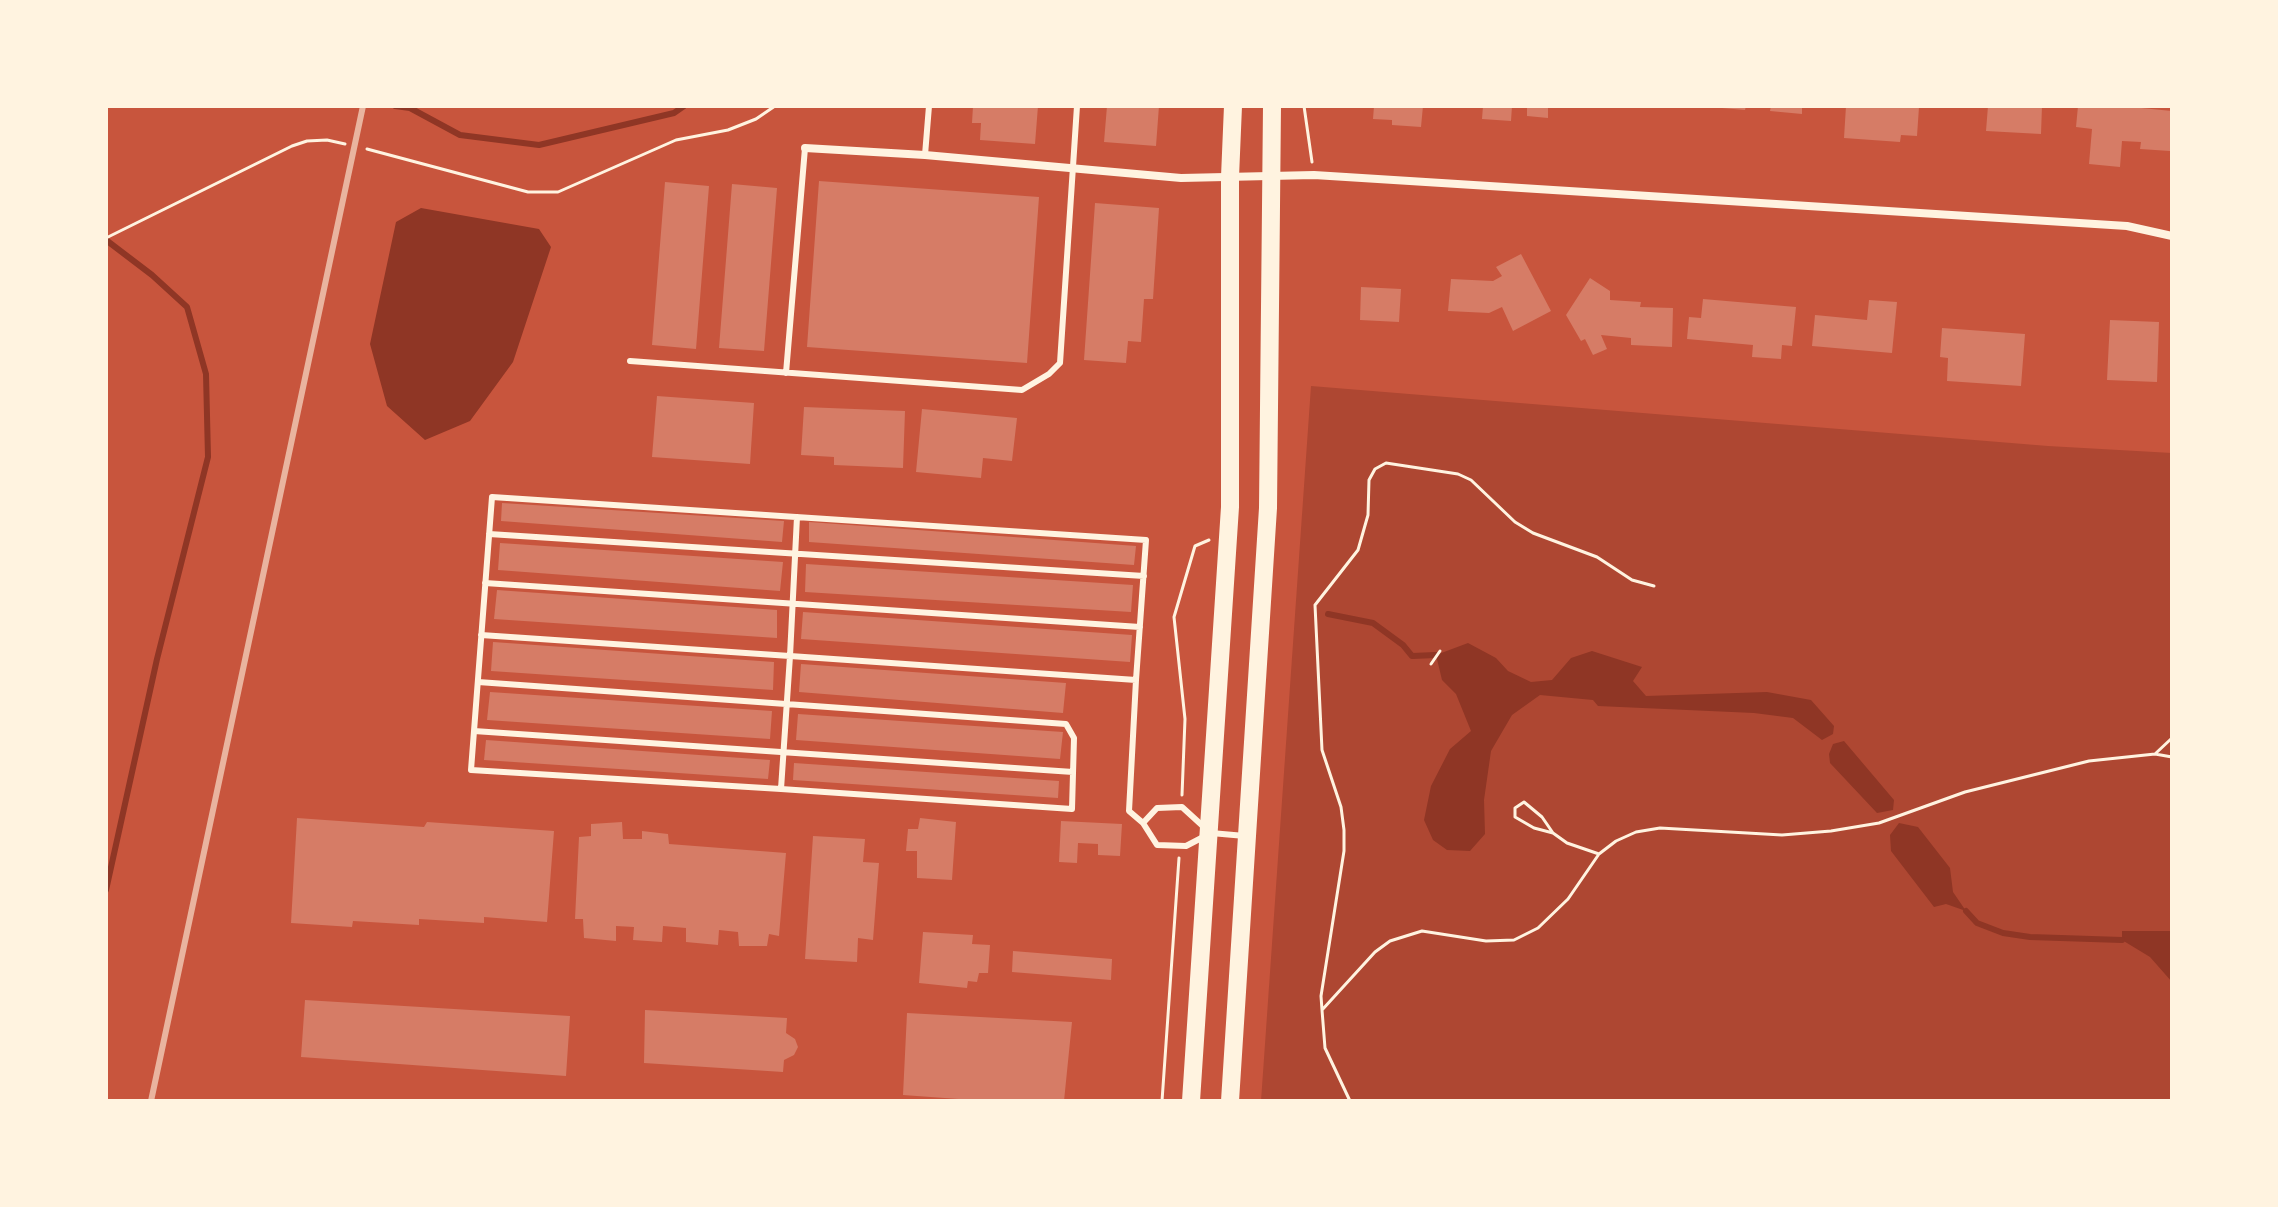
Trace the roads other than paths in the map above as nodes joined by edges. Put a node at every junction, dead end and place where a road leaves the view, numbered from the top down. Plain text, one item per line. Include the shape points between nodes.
1 (929, 106) edge
2 (1077, 106) edge
3 (1233, 106) edge
4 (1272, 106) edge
5 (805, 148) joint
6 (925, 155) junction
7 (1072, 168) junction
8 (1269, 176) junction
9 (1230, 177) junction
10 (2172, 236) edge
11 (630, 361) dead end
12 (786, 373) junction
13 (797, 517) junction
14 (489, 534) junction
15 (795, 554) junction
16 (1144, 576) junction
17 (485, 583) junction
18 (793, 603) junction
19 (1140, 627) junction
20 (481, 635) junction
21 (790, 656) junction
22 (1136, 680) junction
23 (478, 682) junction
24 (787, 704) junction
25 (474, 731) junction
26 (783, 753) junction
27 (1073, 772) junction
28 (781, 789) junction
29 (1143, 823) junction
30 (1211, 833) junction
31 (1249, 836) junction
32 (1191, 1101) edge
33 (1230, 1101) edge

1 - 6 lane
2 - 7 lane
3 - 9 main road
4 - 8 main road
5 - 6 street
5 - 12 lane
6 - 7 street
7 - 9 street
7 - 12 lane via 1060,363 1049,374 1022,390
8 - 9 street
8 - 10 street via 2127,226
8 - 31 main road via 1268,508
9 - 30 main road via 1230,507
11 - 12 lane
13 - 14 lane via 492,497
13 - 15 lane
13 - 16 lane via 1146,540
14 - 15 lane
14 - 17 lane
15 - 16 lane
15 - 18 lane
16 - 19 lane
17 - 18 lane
17 - 20 lane
18 - 19 lane
18 - 21 lane
19 - 22 lane
20 - 21 lane
20 - 23 lane
21 - 22 lane
21 - 24 lane
22 - 29 lane via 1129,811
23 - 24 lane
23 - 25 lane
24 - 26 lane
24 - 27 lane via 1066,724 1074,738
25 - 26 lane
25 - 28 lane via 471,770
26 - 27 lane
26 - 28 lane
27 - 28 lane via 1072,809
29 - 30 lane via 1157,845 1186,846
29 - 30 lane via 1157,808 1182,807
30 - 31 lane
30 - 32 main road
31 - 33 main road

